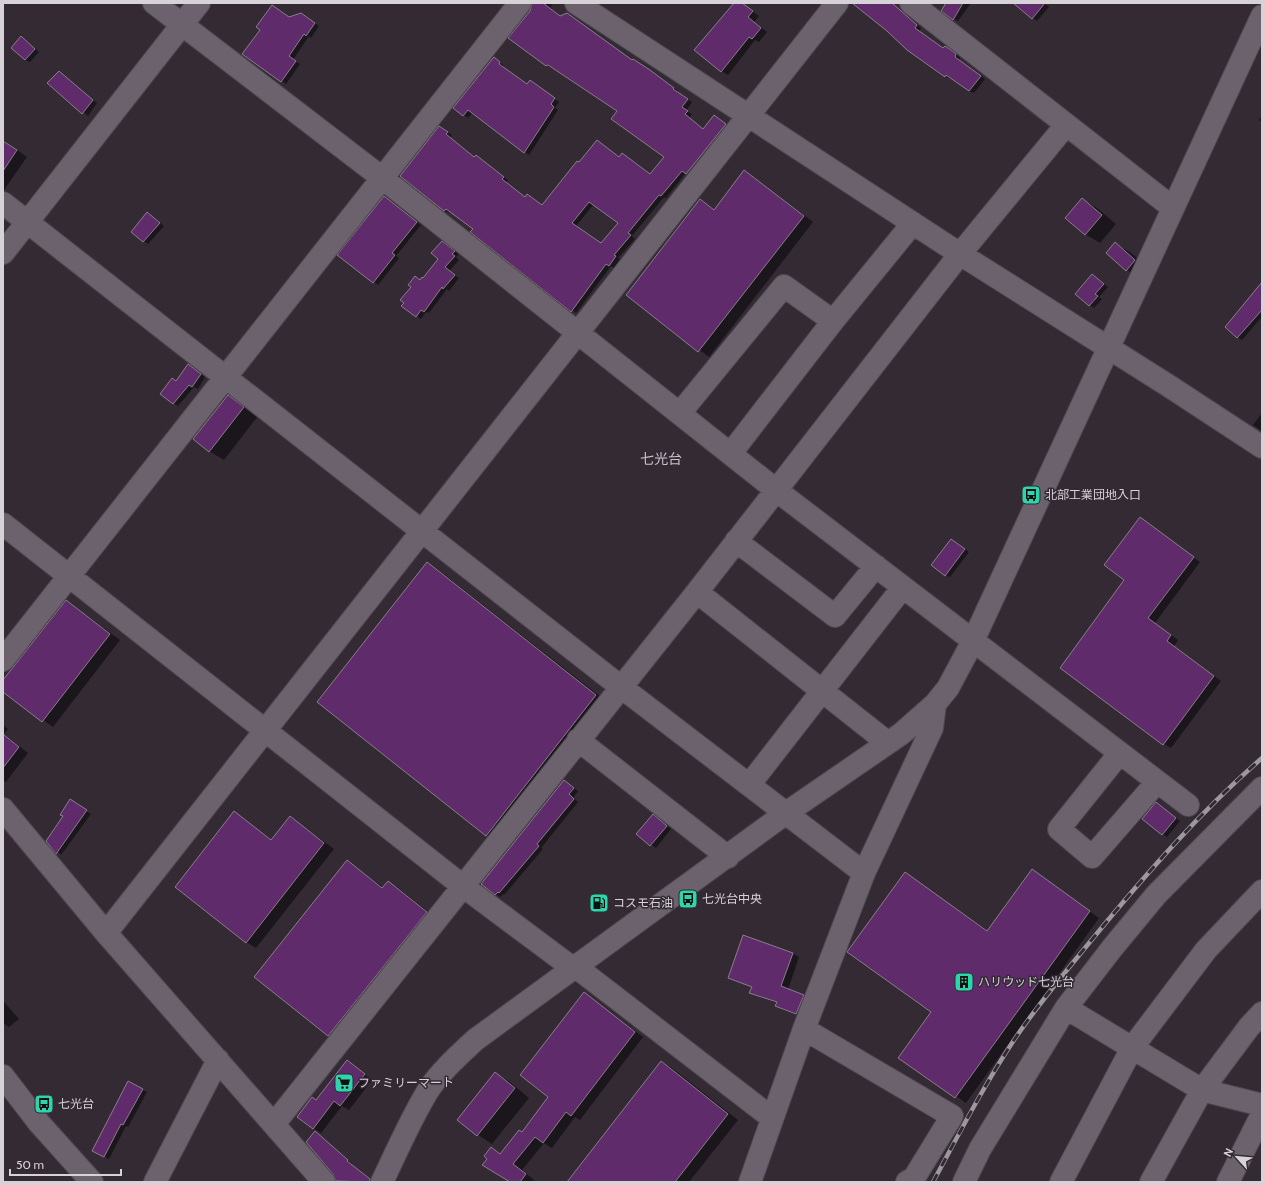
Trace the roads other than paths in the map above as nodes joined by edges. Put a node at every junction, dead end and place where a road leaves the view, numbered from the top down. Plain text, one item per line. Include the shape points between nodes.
1 (154, 3) edge
2 (199, 3) edge
3 (520, 3) edge
4 (576, 3) edge
5 (837, 3) edge
6 (911, 3) edge
7 (1262, 16) edge
8 (182, 25) junction
9 (748, 116) junction
10 (1066, 125) junction
11 (382, 177) junction
12 (3, 203) edge
13 (1173, 208) junction
14 (27, 222) junction
15 (913, 223) junction
16 (3, 253) edge
17 (960, 254) junction
18 (833, 321) junction
19 (578, 332) junction
20 (1109, 348) junction
21 (226, 376) junction
22 (680, 413) junction
23 (1262, 447) edge
24 (731, 453) junction
25 (776, 490) junction
26 (3, 524) edge
27 (423, 531) junction
28 (736, 541) junction
29 (876, 566) junction
30 (70, 576) junction
31 (903, 587) junction
32 (697, 592) junction
33 (974, 641) junction
34 (3, 660) edge
35 (620, 687) junction
36 (823, 691) junction
37 (935, 704) junction
38 (264, 730) junction
39 (906, 730) junction
40 (578, 740) junction
41 (888, 743) junction
42 (921, 753) junction
43 (1119, 754) junction
44 (1157, 782) junction
45 (749, 785) junction
46 (1259, 796) edge
47 (1188, 806) dead end
48 (3, 809) edge
49 (786, 813) junction
50 (728, 857) junction
51 (864, 873) junction
52 (464, 887) junction
53 (1262, 891) edge
54 (106, 932) junction
55 (575, 968) junction
56 (1066, 1008) junction
57 (1258, 1023) edge
58 (804, 1029) junction
59 (1132, 1048) junction
60 (218, 1060) junction
61 (3, 1076) edge
62 (1202, 1090) junction
63 (1262, 1106) edge
64 (1262, 1114) edge
65 (772, 1118) junction
66 (274, 1124) junction
67 (92, 1182) edge
68 (156, 1182) edge
69 (324, 1182) edge
70 (382, 1182) edge
71 (750, 1182) edge
72 (907, 1182) edge
73 (964, 1182) edge
74 (1061, 1182) edge
75 (1151, 1182) edge
76 (1228, 1182) edge

1 - 8 street
2 - 8 street
3 - 11 street
4 - 9 street
5 - 9 street
6 - 10 street
7 - 13 street
8 - 11 street
8 - 14 street
9 - 15 street
9 - 19 street
10 - 13 street
10 - 17 street
11 - 19 street
11 - 21 street
12 - 14 street
13 - 20 street
14 - 16 street
14 - 21 street
15 - 17 street
15 - 18 street
17 - 20 street
17 - 25 street
18 - 22 street via 784,286
18 - 24 street
19 - 22 street
19 - 27 street
20 - 23 street
20 - 33 street
21 - 27 street
21 - 30 street
22 - 24 street
24 - 25 street
25 - 28 street
25 - 29 street
26 - 30 street
27 - 35 street
27 - 38 street
28 - 29 street via 835,616
28 - 32 street
29 - 31 street
30 - 34 street
30 - 38 street
31 - 33 street
31 - 36 street
32 - 35 street
32 - 36 street
33 - 37 street via 948,688
33 - 43 street
35 - 40 street
35 - 45 street
36 - 41 street
36 - 45 street
37 - 39 street
37 - 42 street via 932,728
38 - 52 street
38 - 54 street
39 - 41 street
39 - 42 street via 919,742
40 - 50 street
40 - 52 street
41 - 49 street
42 - 51 street
43 - 44 street
43 - 44 street via 1059,829 1092,858
44 - 47 street
45 - 49 street
46 - 56 street via 1156,895
48 - 54 street
49 - 50 street
49 - 51 street
50 - 55 street
51 - 58 street
52 - 55 street
52 - 66 street
53 - 59 street via 1206,950
54 - 60 street
55 - 65 street
55 - 70 street via 475,1040 446,1069 417,1111
56 - 59 street
56 - 73 street via 980,1149
57 - 62 street
58 - 65 street
58 - 72 street via 952,1116 914,1178
59 - 62 street
59 - 74 street
60 - 66 street
60 - 68 street
61 - 67 street via 39,1123
62 - 63 street
62 - 75 street
64 - 76 street
65 - 71 street
66 - 69 street

